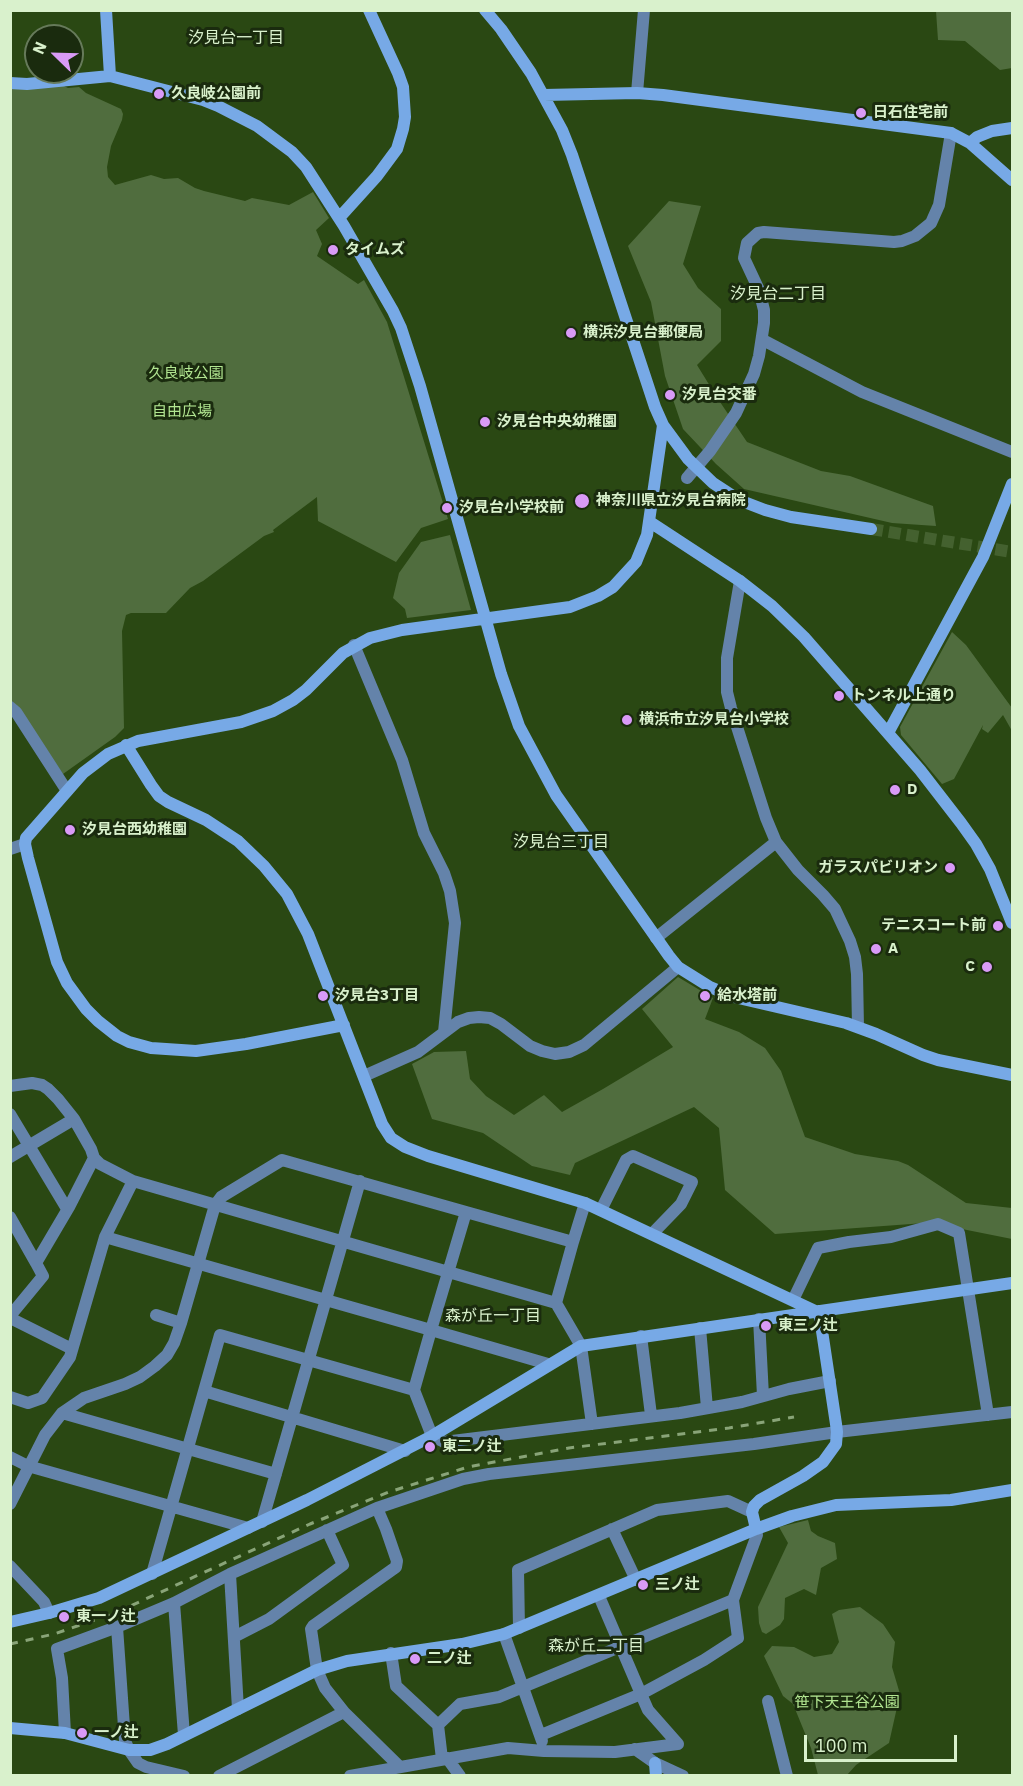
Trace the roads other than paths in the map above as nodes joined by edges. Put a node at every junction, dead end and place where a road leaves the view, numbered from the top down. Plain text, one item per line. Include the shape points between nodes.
1 (106, 10) edge
2 (369, 10) edge
3 (485, 10) edge
4 (644, 10) edge
5 (110, 76) junction
6 (10, 83) edge
7 (637, 93) junction
8 (544, 94) junction
9 (1012, 128) edge
10 (951, 133) junction
11 (970, 143) junction
12 (1012, 180) edge
13 (339, 218) junction
14 (763, 340) junction
15 (663, 425) junction
16 (1012, 452) edge
17 (687, 478) dead end
18 (1012, 484) edge
19 (650, 522) junction
20 (871, 529) tunnel mouth
21 (740, 581) junction
22 (486, 618) junction
23 (354, 645) junction
24 (10, 706) edge
25 (888, 732) junction
26 (126, 745) junction
27 (68, 791) junction
28 (776, 842) junction
29 (25, 844) junction
30 (10, 849) edge
31 (1012, 923) edge
32 (656, 938) junction
33 (678, 967) junction
34 (344, 1025) junction
35 (858, 1027) junction
36 (444, 1032) junction
37 (1012, 1075) edge
38 (364, 1076) junction
39 (10, 1086) edge
40 (10, 1114) edge
41 (74, 1119) junction
42 (29, 1145) junction
43 (10, 1156) edge
44 (94, 1158) junction
45 (133, 1181) junction
46 (360, 1181) junction
47 (585, 1203) junction
48 (214, 1205) junction
49 (68, 1209) junction
50 (601, 1210) junction
51 (466, 1212) junction
52 (10, 1217) edge
53 (652, 1234) junction
54 (105, 1237) junction
55 (343, 1241) junction
56 (573, 1242) junction
57 (36, 1263) junction
58 (198, 1264) junction
59 (448, 1272) junction
60 (1012, 1283) edge
61 (968, 1290) junction
62 (326, 1300) junction
63 (793, 1300) junction
64 (556, 1303) junction
65 (817, 1311) junction
66 (11, 1315) edge
67 (156, 1315) dead end
68 (759, 1320) junction
69 (181, 1323) junction
70 (700, 1328) junction
71 (431, 1330) junction
72 (641, 1336) junction
73 (581, 1346) junction
74 (72, 1349) junction
75 (309, 1359) junction
76 (548, 1364) junction
77 (830, 1381) junction
78 (414, 1390) junction
79 (204, 1391) junction
80 (763, 1396) junction
81 (10, 1397) edge
82 (706, 1408) junction
83 (1012, 1412) edge
84 (62, 1413) junction
85 (651, 1415) junction
86 (988, 1415) junction
87 (292, 1418) junction
88 (592, 1424) junction
89 (837, 1432) junction
90 (432, 1436) junction
91 (187, 1449) junction
92 (405, 1451) junction
93 (10, 1457) edge
94 (28, 1466) junction
95 (276, 1474) junction
96 (1012, 1490) edge
97 (10, 1504) edge
98 (171, 1508) junction
99 (377, 1508) junction
100 (752, 1512) junction
101 (262, 1522) junction
102 (248, 1528) junction
103 (612, 1529) junction
104 (756, 1529) junction
105 (327, 1530) junction
106 (10, 1566) edge
107 (152, 1574) junction
108 (230, 1574) junction
109 (636, 1580) junction
110 (599, 1596) junction
111 (733, 1600) junction
112 (174, 1603) junction
113 (48, 1613) junction
114 (10, 1622) edge
115 (117, 1627) junction
116 (519, 1628) junction
117 (504, 1634) junction
118 (234, 1637) junction
119 (621, 1646) junction
120 (391, 1653) junction
121 (317, 1670) junction
122 (524, 1686) junction
123 (641, 1694) junction
124 (768, 1701) dead end
125 (238, 1709) junction
126 (344, 1712) junction
127 (438, 1725) junction
128 (10, 1728) edge
129 (64, 1733) junction
130 (184, 1735) junction
131 (541, 1735) junction
132 (635, 1749) junction
133 (129, 1750) junction
134 (544, 1751) junction
135 (444, 1758) junction
136 (656, 1769) edge
137 (392, 1771) edge
138 (176, 1775) edge
139 (219, 1776) edge
140 (350, 1776) edge
141 (460, 1776) edge
142 (683, 1776) edge
143 (788, 1776) edge

1 - 5 street
2 - 13 street via 403,87 405,117 397,149
3 - 8 street
4 - 7 street
5 - 6 street
5 - 13 street via 203,100 257,126 306,167
7 - 8 street
7 - 10 street
8 - 15 street via 572,155
9 - 11 street via 978,136
10 - 11 street
10 - 14 street via 936,214 915,236 894,242 764,232 747,243 744,258 762,299
11 - 12 street
13 - 22 street via 401,328
14 - 16 street via 861,392
14 - 17 street via 745,397 710,452
15 - 19 street
15 - 20 street via 688,459 713,483 739,500 791,517
18 - 25 street via 983,557
19 - 21 street
19 - 22 street via 636,562 613,587 598,596 570,607
21 - 25 street via 798,630
21 - 28 street via 727,658 727,692
22 - 23 street via 381,634
22 - 32 street via 509,700 534,756 556,795
23 - 26 street via 306,690 273,711 241,722
23 - 36 street via 402,760 424,833 450,891 454,923
24 - 27 street
25 - 31 street via 976,844
26 - 27 street via 96,762
26 - 34 street via 159,796 238,841 278,881 298,912
27 - 29 street via 26,838
28 - 32 street
28 - 35 street via 843,924 855,957
29 - 30 street
29 - 34 street via 57,962 67,983 92,1015 117,1036 151,1048 196,1051
32 - 33 street
33 - 35 street via 734,997
33 - 36 street via 584,1045 568,1052 555,1054 534,1048 490,1018 469,1018
34 - 38 street
35 - 37 street via 938,1060
36 - 38 street via 418,1052
38 - 47 street via 382,1124 391,1138 405,1147
39 - 41 street via 42,1085
40 - 42 street
41 - 42 street
41 - 44 street
42 - 43 street
42 - 49 street
44 - 45 street
44 - 49 street
45 - 48 street
45 - 54 street
46 - 48 street via 282,1160
46 - 51 street
46 - 55 street
47 - 50 street
47 - 56 street
48 - 55 street
48 - 58 street
49 - 57 street
50 - 53 street
50 - 53 street via 626,1160 633,1156 692,1182 681,1204
51 - 56 street
51 - 59 street
52 - 57 street
53 - 63 street
54 - 58 street
54 - 74 street
55 - 59 street
55 - 62 street
56 - 64 street
57 - 66 street via 43,1276
58 - 62 street
58 - 69 street
59 - 64 street
59 - 71 street
60 - 61 street
61 - 63 street via 959,1233 938,1224 891,1237 818,1248
61 - 65 street
61 - 86 street
62 - 71 street
62 - 75 street
63 - 65 street
64 - 73 street
65 - 68 street
65 - 77 street
66 - 74 street
67 - 69 street
68 - 70 street
68 - 80 street
69 - 84 street via 167,1355 155,1366 125,1384 84,1398
70 - 72 street
70 - 82 street
71 - 76 street
71 - 78 street
72 - 73 street
72 - 85 street
73 - 76 street
73 - 88 street
74 - 81 street via 42,1398 27,1403
75 - 78 street
75 - 79 street via 220,1335
75 - 87 street
76 - 90 street
77 - 80 street
77 - 89 street
78 - 90 street
79 - 87 street
79 - 91 street
80 - 82 street
82 - 85 street
83 - 86 street
84 - 91 street
84 - 94 street
85 - 88 street
86 - 89 street
87 - 92 street
87 - 95 street
88 - 90 street via 444,1442
89 - 99 street via 489,1474
89 - 100 street via 836,1444 823,1462 760,1500
90 - 92 street
91 - 95 street
91 - 98 street
92 - 101 street
93 - 94 street
94 - 97 street
94 - 98 street
95 - 101 street
96 - 104 street via 951,1500 836,1505
98 - 102 street
98 - 107 street
99 - 105 street
99 - 121 street via 396,1567 313,1626
100 - 103 street via 728,1501 657,1510
100 - 104 street
101 - 102 street
102 - 107 street
103 - 109 street
103 - 116 street via 518,1570
104 - 109 street
104 - 111 street
105 - 108 street
105 - 118 street via 343,1565 269,1619
106 - 113 street via 44,1602
107 - 113 street via 99,1598
108 - 112 street
108 - 118 street
109 - 110 street
110 - 116 street
110 - 119 street
111 - 119 street
111 - 123 street via 738,1638
112 - 115 street
112 - 130 street
113 - 114 street
115 - 129 street via 57,1649
115 - 133 street via 125,1741
116 - 117 street
117 - 120 street
117 - 122 street
118 - 125 street
119 - 122 street
119 - 123 street
120 - 121 street
120 - 127 street via 396,1686
121 - 125 street
121 - 126 street via 325,1688
122 - 127 street via 460,1704
122 - 131 street
123 - 131 street
123 - 132 street via 648,1710 678,1744
124 - 143 street
125 - 130 street
126 - 137 street
126 - 139 street
127 - 135 street
128 - 129 street
129 - 133 street
130 - 133 street via 150,1750
131 - 134 street
132 - 134 street
132 - 136 street
133 - 138 street via 138,1763
134 - 135 street via 508,1748
135 - 137 street
135 - 141 street
136 - 142 street
137 - 140 street

